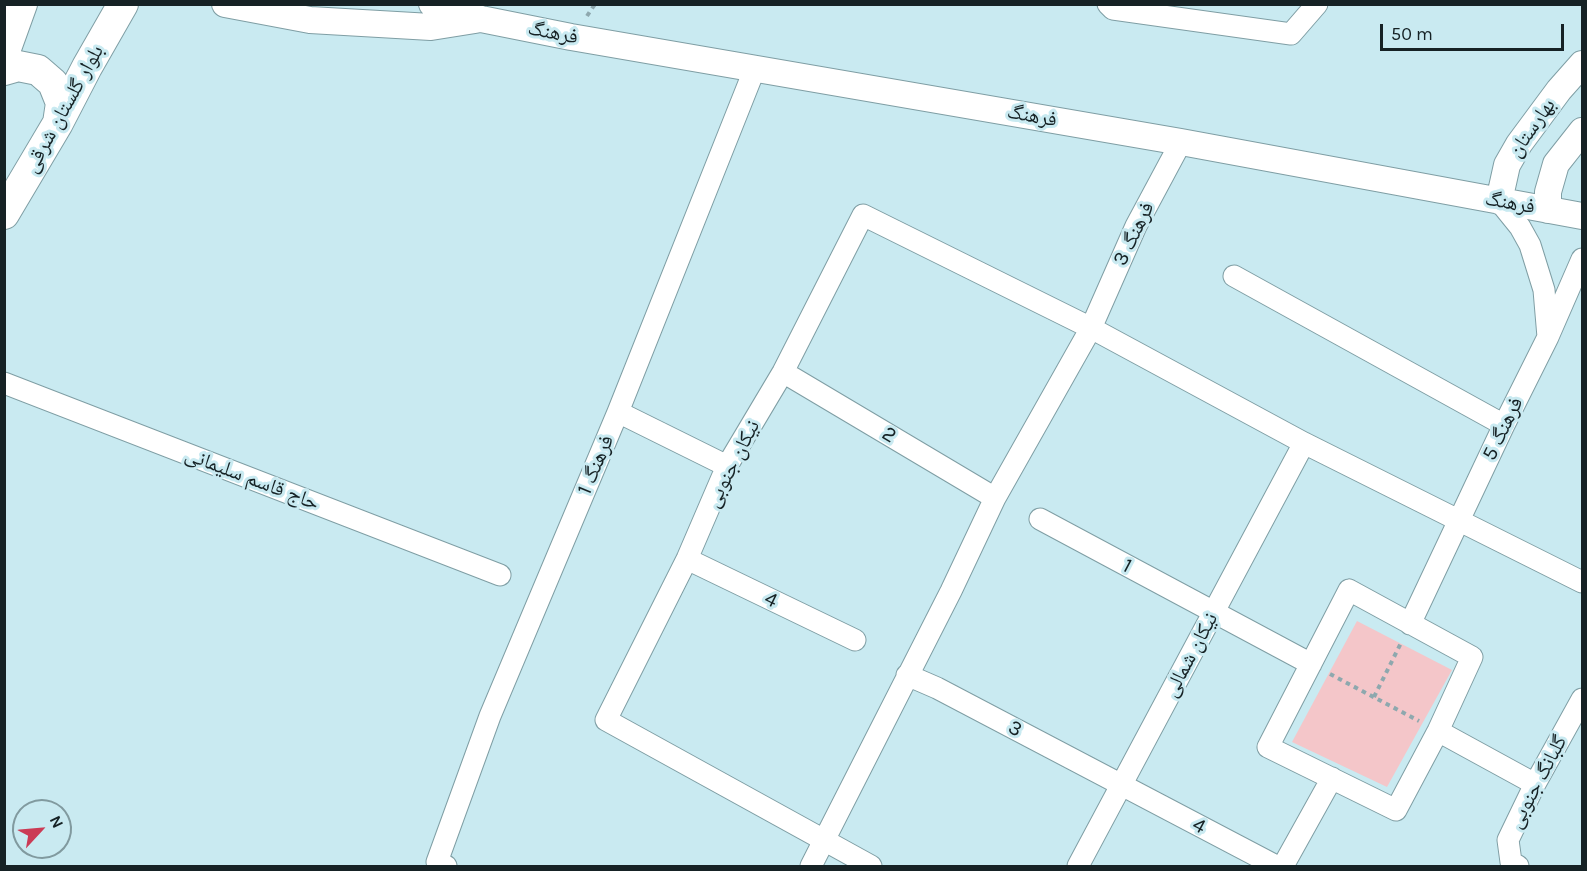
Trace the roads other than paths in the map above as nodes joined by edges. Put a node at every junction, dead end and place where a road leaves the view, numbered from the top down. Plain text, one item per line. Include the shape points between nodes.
1 (22, 4) edge
2 (123, 4) edge
3 (225, 4) edge
4 (432, 4) edge
5 (1108, 4) edge
6 (1317, 4) edge
7 (481, 19) junction
8 (4, 54) edge
9 (1582, 64) edge
10 (755, 68) junction
11 (4, 70) edge
12 (58, 123) junction
13 (1582, 131) edge
14 (1181, 142) junction
15 (1499, 201) junction
16 (1548, 210) junction
17 (4, 214) edge
18 (1582, 216) edge
19 (1582, 259) edge
20 (1234, 276) dead end
21 (1091, 328) junction
22 (1548, 338) junction
23 (783, 372) junction
24 (4, 383) edge
25 (618, 412) junction
26 (1504, 426) junction
27 (1304, 442) junction
28 (727, 466) junction
29 (995, 498) junction
30 (1040, 519) dead end
31 (1460, 522) junction
32 (687, 559) junction
33 (500, 575) dead end
34 (1582, 582) edge
35 (1214, 612) junction
36 (1410, 624) junction
37 (855, 640) dead end
38 (1311, 664) junction
39 (907, 675) junction
40 (1582, 699) edge
41 (1438, 730) junction
42 (1332, 778) junction
43 (1535, 784) junction
44 (1121, 785) junction
45 (825, 839) junction
46 (441, 864) edge
47 (811, 867) edge
48 (871, 867) edge
49 (1078, 867) edge
50 (1276, 867) edge
51 (1283, 867) edge
52 (1518, 867) edge

1 - 8 main road
2 - 12 main road, بلوار گلستان شرقی
3 - 7 street, فرهنگ via 310,20 431,27
4 - 7 street, فرهنگ
5 - 6 street via 1113,9 1291,34
7 - 10 street, فرهنگ
9 - 15 street, بهارستان via 1506,165
10 - 14 street, فرهنگ
10 - 25 street, فرهنگ 1
11 - 12 main road via 18,66 38,70 53,84 61,103
12 - 17 main road, بلوار گلستان شرقی
13 - 16 street, بهارستان via 1556,164 1548,192
14 - 15 street, فرهنگ
14 - 21 street, فرهنگ 3 via 1136,226
15 - 16 street, فرهنگ
15 - 22 street via 1530,245 1544,291
16 - 18 street, فرهنگ
19 - 22 street, فرهنگ 5
20 - 26 street
21 - 23 street, نیکان جنوبی via 863,215
21 - 27 street
21 - 29 street, فرهنگ 3
22 - 26 street, فرهنگ 5
23 - 28 street, نیکان جنوبی
23 - 29 street, 2
24 - 33 street, حاج قاسم سلیمانی
25 - 28 street
25 - 46 street, فرهنگ 1 via 490,716
26 - 31 street, فرهنگ 5
27 - 31 street
27 - 35 street, نیکان شمالی
28 - 32 street, نیکان جنوبی
29 - 39 street, فرهنگ 3
30 - 35 street, 1
31 - 34 street
31 - 36 street, فرهنگ 5
32 - 37 street, 4
32 - 45 street, نیکان جنوبی via 606,720
35 - 38 street
35 - 44 street, نیکان شمالی
36 - 38 street via 1349,590
36 - 41 street via 1472,657
38 - 42 street via 1268,747
39 - 44 street, 3
39 - 45 street, فرهنگ 3
40 - 43 street, گلبانگ جنوبی
41 - 42 street via 1396,810
41 - 43 street
42 - 51 street
43 - 52 street, گلبانگ جنوبی via 1508,840 1512,862
44 - 49 street, نیکان شمالی
44 - 50 street, 4
45 - 47 street, فرهنگ 3
45 - 48 street

